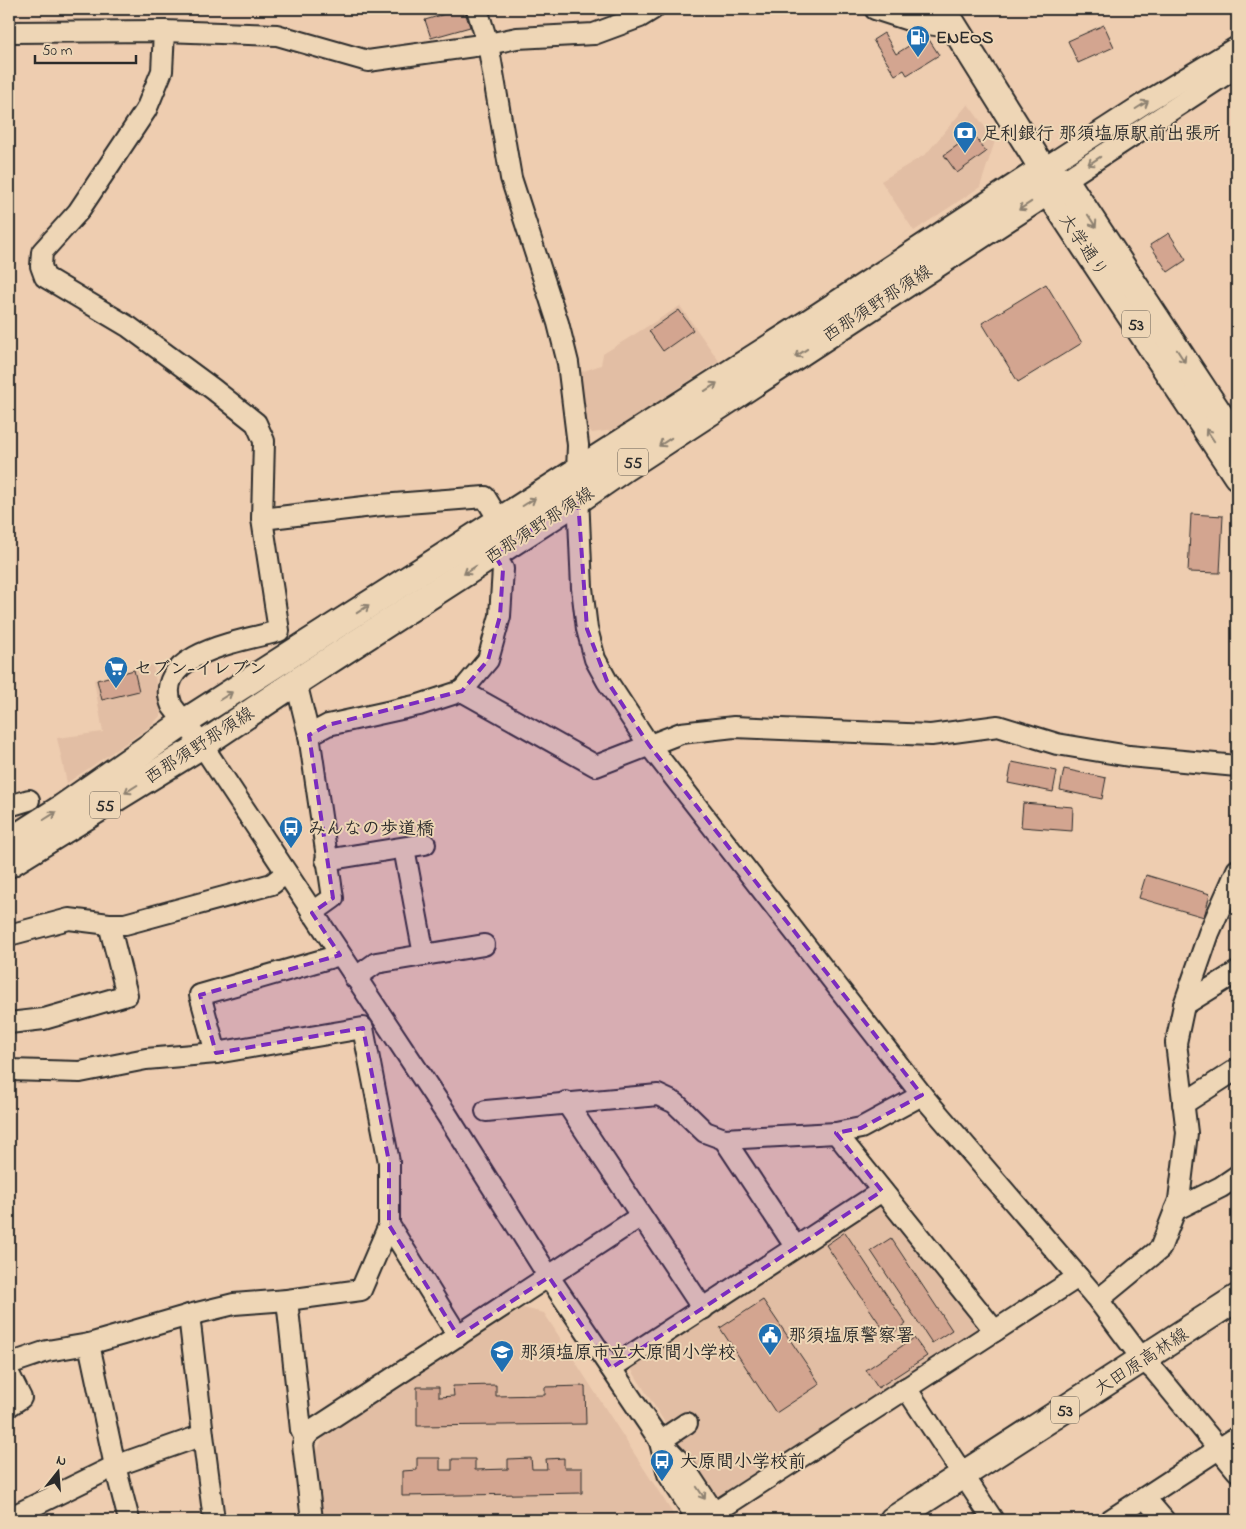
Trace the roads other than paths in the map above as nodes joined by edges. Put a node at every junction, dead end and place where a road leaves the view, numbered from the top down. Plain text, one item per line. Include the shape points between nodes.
1 (476, 9) edge
2 (653, 9) edge
3 (875, 9) edge
4 (949, 18) edge
5 (164, 31) junction
6 (9, 32) edge
7 (488, 44) junction
8 (1237, 47) edge
9 (1237, 67) edge
10 (1052, 180) junction
11 (1237, 441) edge
12 (577, 472) junction
13 (1237, 476) edge
14 (578, 500) junction
15 (262, 519) junction
16 (499, 520) junction
17 (494, 554) junction
18 (296, 682) junction
19 (462, 691) junction
20 (185, 722) junction
21 (309, 735) junction
22 (202, 745) junction
23 (649, 745) junction
24 (1237, 766) edge
25 (29, 800) dead end
26 (9, 806) edge
27 (9, 842) edge
28 (424, 844) dead end
29 (404, 848) junction
30 (326, 860) junction
31 (9, 864) edge
32 (1237, 871) edge
33 (286, 873) junction
34 (312, 913) junction
35 (109, 924) junction
36 (9, 935) edge
37 (484, 944) dead end
38 (424, 955) junction
39 (340, 956) junction
40 (1237, 972) edge
41 (356, 978) junction
42 (1184, 1006) junction
43 (9, 1023) edge
44 (216, 1053) junction
45 (1237, 1069) edge
46 (9, 1070) edge
47 (922, 1095) junction
48 (566, 1102) junction
49 (1183, 1104) junction
50 (486, 1110) dead end
51 (836, 1133) junction
52 (724, 1139) junction
53 (1237, 1176) edge
54 (882, 1190) junction
55 (1175, 1210) junction
56 (641, 1216) junction
57 (388, 1224) junction
58 (795, 1246) junction
59 (548, 1277) junction
60 (1078, 1277) junction
61 (1237, 1298) edge
62 (287, 1300) junction
63 (1098, 1300) junction
64 (703, 1308) junction
65 (189, 1315) junction
66 (1237, 1318) edge
67 (995, 1331) junction
68 (458, 1336) junction
69 (89, 1344) junction
70 (9, 1364) edge
71 (1149, 1365) junction
72 (611, 1368) junction
73 (9, 1374) edge
74 (906, 1388) junction
75 (9, 1406) edge
76 (687, 1423) dead end
77 (203, 1435) junction
78 (1237, 1437) edge
79 (305, 1438) junction
80 (660, 1441) junction
81 (1218, 1449) junction
82 (115, 1466) junction
83 (1237, 1471) edge
84 (967, 1482) junction
85 (1145, 1498) junction
86 (9, 1518) edge
87 (710, 1518) edge
88 (129, 1520) edge
89 (214, 1520) edge
90 (312, 1520) edge
91 (893, 1520) edge
92 (923, 1520) edge
93 (993, 1520) edge
94 (1110, 1520) edge
95 (1164, 1520) edge

1 - 7 street
2 - 7 street via 594,34 518,38
3 - 4 street via 915,22
4 - 10 main road, 大学通り / 53
5 - 6 street
5 - 7 street via 277,35 368,61
5 - 15 street via 162,71 146,110 78,212 42,252 41,266 45,277 129,327 256,423 264,441
7 - 12 street via 511,178 568,363 578,445
10 -> 8 street via 1143,104
9 -> 10 street
10 -> 11 main road, 大学通り / 53
12 -> 10 main road, 西那須野那須線 / 55 via 818,317
13 -> 10 main road, 大学通り / 53
10 -> 14 main road, 西那須野那須線 / 55
12 - 14 street
16 -> 12 main road, 西那須野那須線 / 55
14 - 17 main road, 西那須野那須線 / 55
14 - 23 street via 582,588 595,659
15 - 16 street via 485,497
15 - 20 street via 279,630 203,652 183,664 171,681 169,693 172,706
20 -> 16 main road, 西那須野那須線 / 55
17 -> 18 main road, 西那須野那須線 / 55
17 - 19 street via 503,569 500,616 488,660
18 - 21 street
18 - 22 main road, 西那須野那須線 / 55
19 - 21 street via 419,705 328,725
19 - 23 street via 596,766
20 - 22 street
27 -> 20 main road, 西那須野那須線 / 55
21 - 30 street
22 -> 31 main road, 西那須野那須線 / 55
22 - 33 street
23 - 24 street via 681,733 734,727 931,735 998,726 1057,744 1129,756
23 - 47 street
25 - 26 street
28 - 29 street
29 - 30 street
29 - 38 street
30 - 34 street via 333,898
32 - 42 street
33 - 34 street
33 - 35 street via 272,884 125,924
34 - 39 street
35 - 36 street via 70,919
35 - 43 street via 126,995 44,1019
37 - 38 street
38 - 41 street via 376,964
39 - 41 street
39 - 44 street via 200,995
40 - 42 street
41 - 59 street via 447,1115
42 - 49 street via 1176,1043
44 - 46 street via 146,1059 80,1072
44 - 57 street via 362,1028 389,1162
45 - 49 street
47 - 51 street via 861,1128
47 - 60 street
48 - 50 street
48 - 52 street via 658,1095 675,1103 705,1132
48 - 56 street
49 - 55 street via 1187,1132
51 - 52 street
51 - 54 street
52 - 58 street
53 - 55 street
54 - 58 street
54 - 67 street
55 - 63 street via 1160,1249
56 - 59 street
56 - 64 street
57 - 62 street via 361,1290
57 - 68 street
58 - 64 street
59 - 68 street
59 - 72 street
60 - 63 street
60 - 67 street
61 - 71 main road, 大田原高林線 / 53
62 - 65 street via 234,1304
62 - 79 street via 301,1430
63 - 71 street
64 - 72 street
65 - 69 street
65 - 77 street
66 - 71 main road, 大田原高林線 / 53
67 - 74 street
68 - 79 street
69 - 70 street via 48,1351
69 - 82 street
71 - 81 street
71 - 84 main road, 大田原高林線 / 53
72 - 80 street
73 - 75 street via 21,1398
74 - 84 street
74 - 87 street
76 - 80 street
77 - 82 street
77 - 89 street
78 - 81 street
79 - 90 street via 303,1444
80 - 87 street via 682,1464
81 - 83 street
81 - 85 street
82 - 86 street
82 - 88 street
84 - 91 main road, 大田原高林線 / 53
84 - 92 main road, 大田原高林線 / 53
84 - 93 street
85 - 94 street
85 - 95 street

